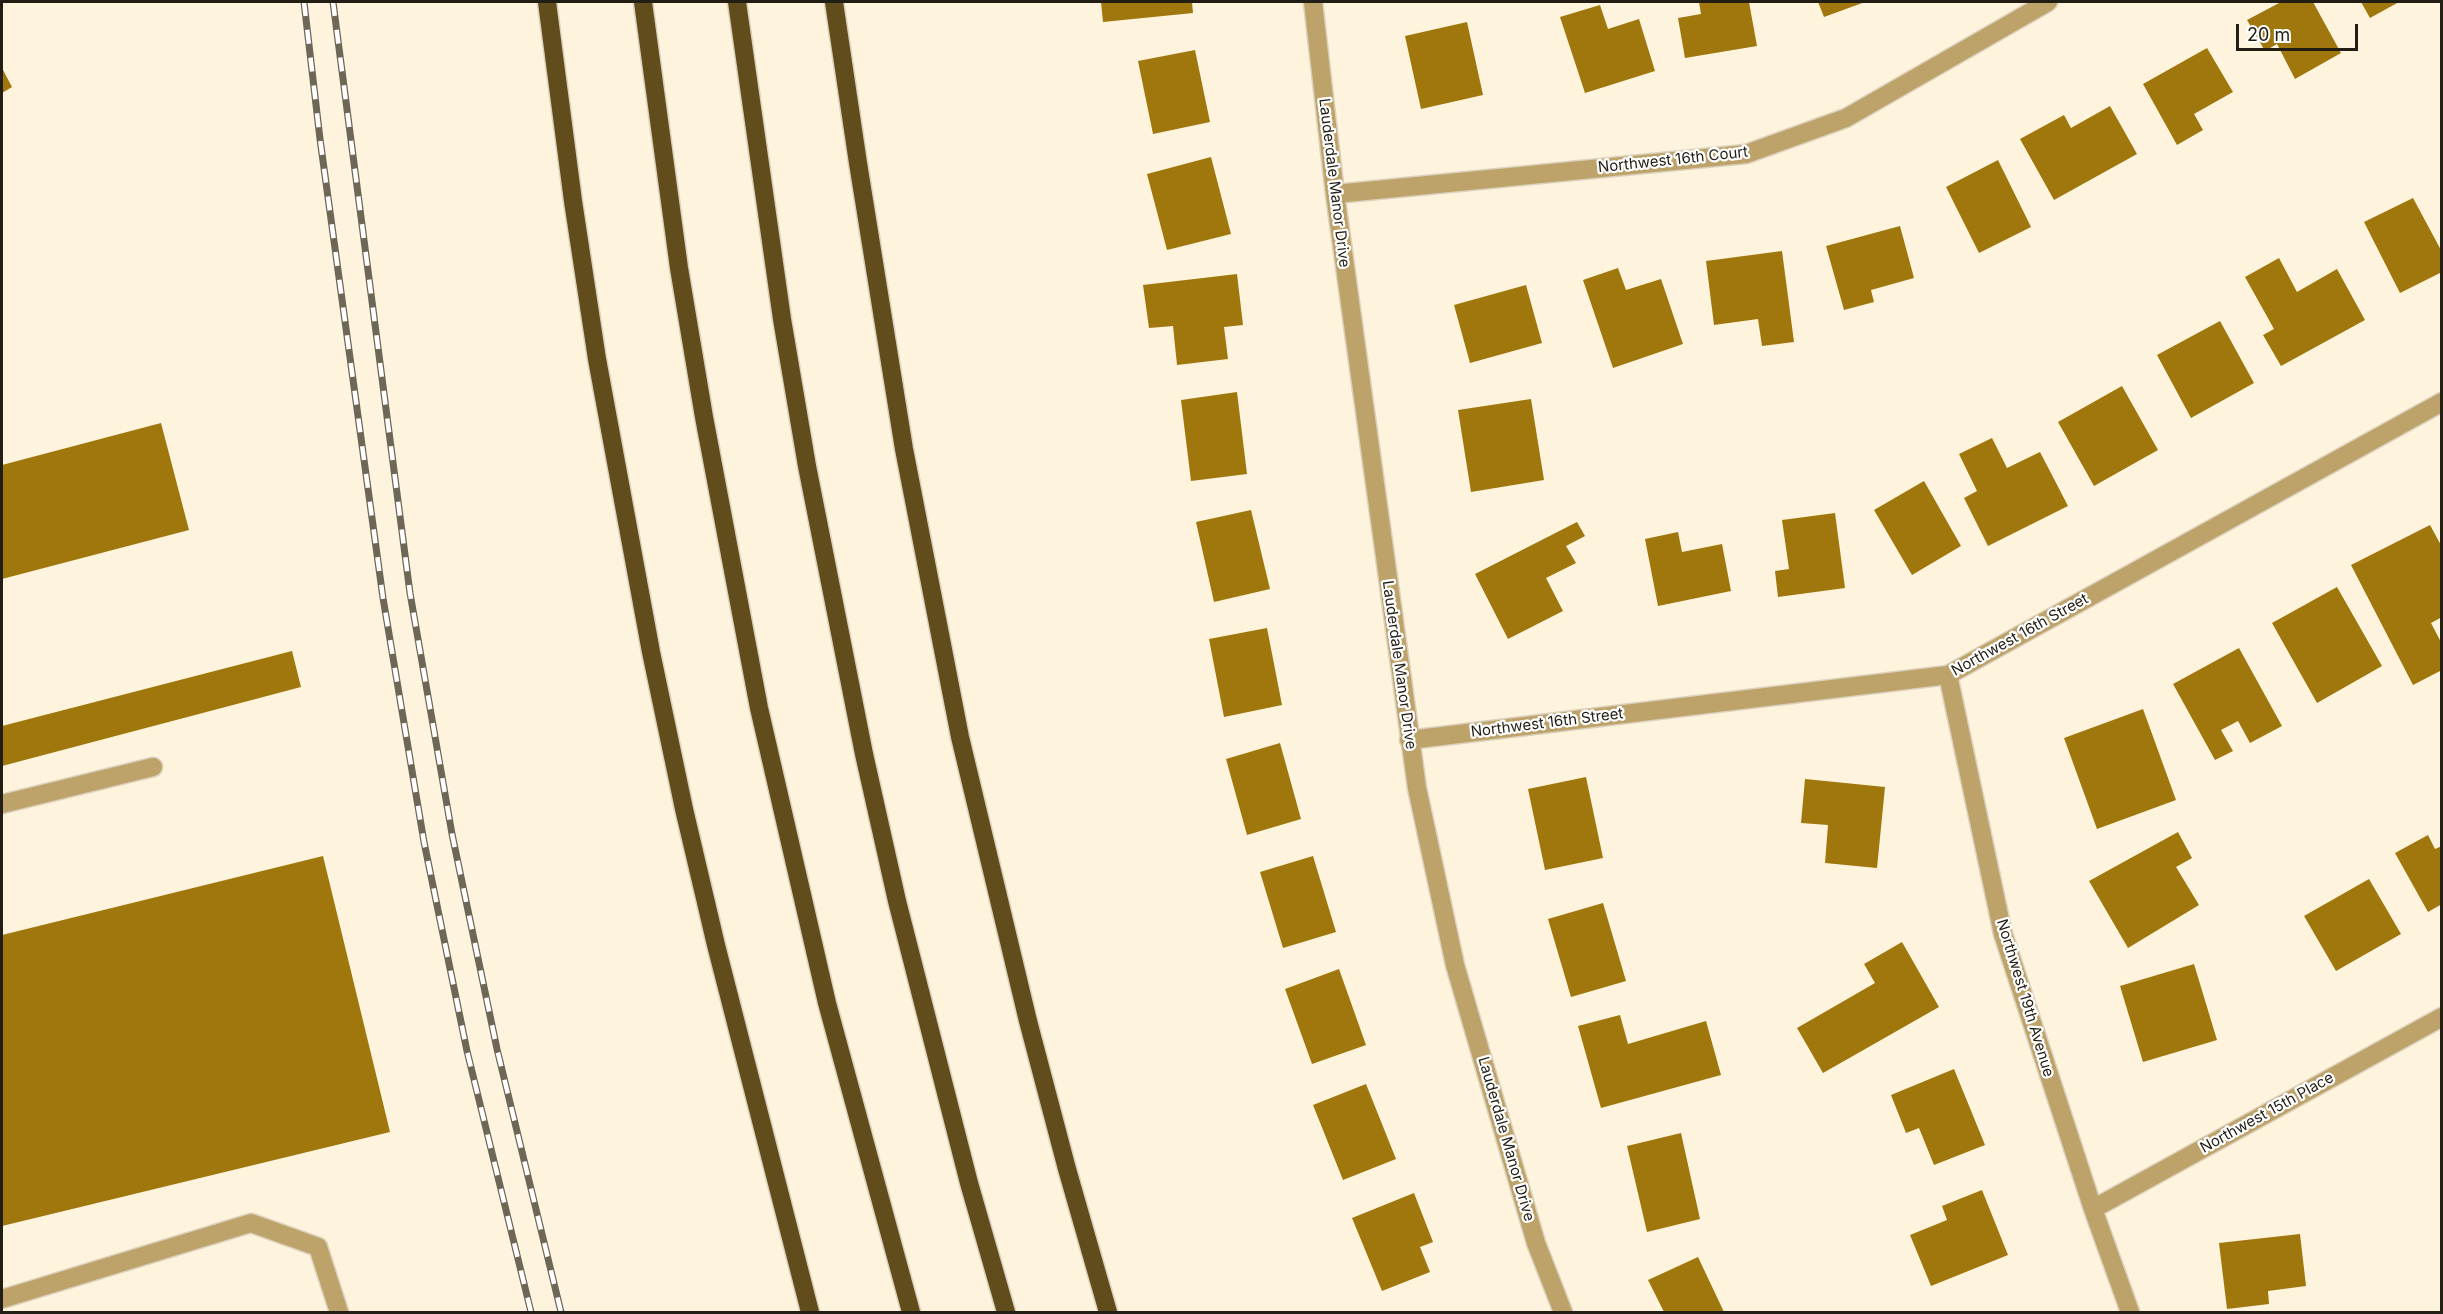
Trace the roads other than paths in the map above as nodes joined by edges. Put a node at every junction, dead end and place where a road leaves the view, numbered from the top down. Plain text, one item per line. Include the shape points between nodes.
1 (548, 2) edge
2 (642, 2) edge
3 (737, 2) edge
4 (834, 2) edge
5 (1313, 2) edge
6 (2048, 2) edge
7 (1335, 194) junction
8 (2442, 402) edge
9 (1948, 675) junction
10 (1409, 740) junction
11 (153, 767) dead end
12 (2, 804) edge
13 (2442, 1017) edge
14 (2093, 1209) junction
15 (2, 1299) edge
16 (339, 1312) edge
17 (810, 1312) edge
18 (912, 1312) edge
19 (1006, 1312) edge
20 (1108, 1312) edge
21 (1563, 1312) edge
22 (2130, 1312) edge

1 - 17 highway via 597,359 651,652 716,945
2 - 18 highway via 683,291 759,708 827,1003
3 - 19 highway via 759,168 807,466 864,754 897,901
4 - 20 highway via 904,448 960,737 1066,1169
5 - 7 street, Lauderdale Manor Drive
6 - 7 street, Northwest 16th Court via 1846,118 1746,154
7 - 10 street, Lauderdale Manor Drive
8 - 9 street, Northwest 16th Street
9 - 10 street, Northwest 16th Street
9 - 14 street, Northwest 19th Avenue via 2004,934
10 - 21 street, Lauderdale Manor Drive via 1455,965 1536,1243
11 - 12 street
13 - 14 street, Northwest 15th Place
14 - 22 street, Northwest 19th Avenue
15 - 16 street via 251,1223 318,1247

